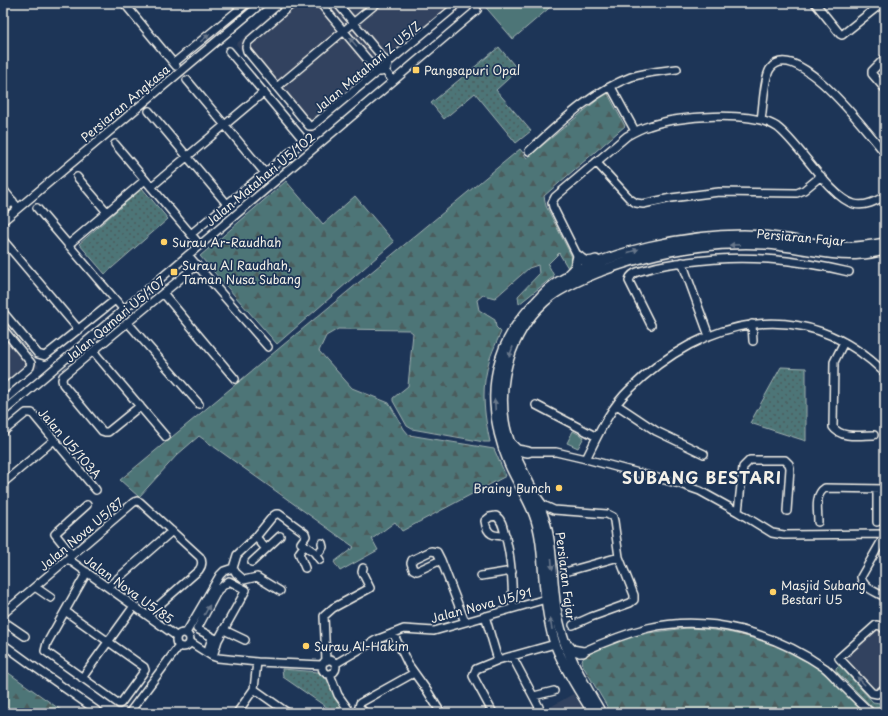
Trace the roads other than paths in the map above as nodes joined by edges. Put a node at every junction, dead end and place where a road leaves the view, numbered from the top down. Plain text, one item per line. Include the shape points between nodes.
1 (124, 3) edge
2 (248, 3) edge
3 (262, 3) edge
4 (293, 3) edge
5 (320, 3) edge
6 (337, 3) edge
7 (377, 3) edge
8 (472, 3) edge
9 (816, 3) edge
10 (882, 3) edge
11 (452, 5) edge
12 (354, 23) junction
13 (344, 31) junction
14 (229, 51) dead end
15 (196, 58) junction
16 (885, 58) edge
17 (174, 63) junction
18 (388, 64) junction
19 (677, 69) dead end
20 (180, 71) junction
21 (382, 72) junction
22 (187, 80) dead end
23 (393, 81) junction
24 (277, 87) junction
25 (611, 87) junction
26 (885, 89) edge
27 (264, 92) junction
28 (149, 111) dead end
29 (761, 120) junction
30 (225, 125) junction
31 (635, 131) junction
32 (115, 144) dead end
33 (529, 151) dead end
34 (885, 153) edge
35 (187, 157) junction
36 (596, 162) junction
37 (265, 173) junction
38 (821, 176) junction
39 (76, 177) dead end
40 (145, 180) junction
41 (151, 187) junction
42 (3, 189) edge
43 (885, 196) edge
44 (13, 201) junction
45 (227, 204) junction
46 (18, 208) junction
47 (37, 208) dead end
48 (3, 209) edge
49 (107, 212) junction
50 (3, 220) edge
51 (191, 234) junction
52 (3, 240) edge
53 (885, 243) edge
54 (68, 245) junction
55 (200, 245) junction
56 (885, 250) edge
57 (860, 254) junction
58 (188, 255) junction
59 (578, 256) junction
60 (885, 257) edge
61 (613, 258) junction
62 (682, 262) junction
63 (197, 265) junction
64 (849, 272) dead end
65 (584, 273) junction
66 (560, 281) junction
67 (163, 293) junction
68 (115, 300) junction
69 (124, 310) junction
70 (3, 312) edge
71 (128, 323) junction
72 (752, 324) junction
73 (651, 325) dead end
74 (3, 329) edge
75 (78, 330) junction
76 (709, 336) junction
77 (753, 341) dead end
78 (844, 342) junction
79 (268, 347) dead end
80 (93, 351) junction
81 (885, 373) edge
82 (235, 379) dead end
83 (3, 390) edge
84 (199, 404) dead end
85 (536, 405) dead end
86 (617, 405) junction
87 (140, 406) junction
88 (3, 412) edge
89 (3, 432) edge
90 (874, 435) dead end
91 (166, 437) dead end
92 (597, 437) junction
93 (508, 439) junction
94 (54, 440) junction
95 (528, 452) junction
96 (704, 454) dead end
97 (513, 457) junction
98 (586, 459) junction
99 (3, 483) edge
100 (96, 490) dead end
101 (876, 490) junction
102 (885, 490) edge
103 (536, 497) junction
104 (87, 505) dead end
105 (554, 510) junction
106 (787, 511) dead end
107 (738, 512) junction
108 (818, 522) dead end
109 (877, 522) dead end
110 (547, 525) junction
111 (172, 532) junction
112 (885, 535) edge
113 (280, 536) dead end
114 (506, 536) dead end
115 (256, 537) junction
116 (322, 543) dead end
117 (304, 546) junction
118 (266, 549) junction
119 (70, 557) junction
120 (619, 557) junction
121 (441, 560) dead end
122 (252, 562) dead end
123 (233, 568) junction
124 (305, 568) dead end
125 (362, 568) dead end
126 (512, 571) junction
127 (87, 572) junction
128 (565, 572) dead end
129 (481, 576) dead end
130 (35, 587) junction
131 (108, 587) junction
132 (280, 590) dead end
133 (885, 597) edge
134 (51, 598) dead end
135 (546, 599) junction
136 (134, 606) junction
137 (513, 608) junction
138 (65, 611) junction
139 (3, 614) edge
140 (148, 615) junction
141 (485, 616) junction
142 (3, 620) edge
143 (465, 622) junction
144 (573, 625) dead end
145 (224, 630) junction
146 (885, 630) edge
147 (186, 633) junction
148 (393, 633) junction
149 (25, 636) dead end
150 (176, 636) junction
151 (215, 639) junction
152 (245, 640) dead end
153 (108, 642) junction
154 (190, 642) junction
155 (560, 643) junction
156 (3, 644) edge
157 (179, 646) junction
158 (583, 652) junction
159 (210, 654) junction
160 (512, 656) junction
161 (498, 660) junction
162 (566, 660) junction
163 (257, 662) junction
164 (324, 663) junction
165 (335, 664) junction
166 (576, 670) junction
167 (414, 673) junction
168 (330, 674) junction
169 (82, 678) junction
170 (885, 688) edge
171 (254, 689) junction
172 (554, 691) dead end
173 (534, 696) junction
174 (540, 707) dead end
175 (439, 712) edge
176 (100, 713) edge
177 (129, 713) edge
178 (237, 713) edge
179 (288, 713) edge
180 (352, 713) edge
181 (365, 713) edge
182 (493, 713) edge
183 (593, 713) edge
184 (601, 713) edge
185 (871, 713) edge

1 - 17 street
17 -> 2 street
3 - 15 street, Persiaran Angkasa
4 - 24 street via 248,42 246,47
5 - 13 street
6 - 12 street
7 - 12 street
8 - 23 street, Jalan Matahari U5/102 via 477,10
9 - 10 street via 840,34 845,34
11 - 18 street, Jalan Matahari Z U5/Z via 450,11
12 - 13 street
12 - 18 street
21 -> 13 street
13 - 24 street
14 - 27 street
15 - 17 street
15 - 20 street, Persiaran Angkasa
16 - 26 street via 872,71
17 - 20 street
18 - 21 street, Jalan Matahari Z U5/Z
19 - 25 street via 650,72
20 - 46 street, Persiaran Angkasa
21 - 23 street
21 - 24 street, Jalan Matahari Z U5/Z via 312,126 309,126
22 - 30 street
23 - 55 street, Jalan Matahari U5/102
25 - 31 street
25 - 33 street via 582,104
27 - 30 street
27 - 37 street via 302,140
28 - 35 street
29 - 31 street via 749,117 699,118 668,121
29 - 34 street via 769,70 783,62 794,64 810,72 830,89
29 - 38 street via 776,126
30 - 35 street
30 - 37 street
31 - 36 street
32 - 40 street
35 - 41 street
35 - 45 street
36 - 38 street via 630,199 644,204 719,192 797,193
36 - 59 street via 553,200 553,207
37 - 45 street
38 - 43 street via 840,196 852,204 868,204
39 - 49 street
40 - 41 street
40 - 49 street
41 - 51 street
42 - 44 street
44 - 46 street
44 - 48 street
45 - 51 street
46 - 50 street, Persiaran Angkasa
47 - 54 street
49 - 54 street
51 - 55 street
52 - 75 street
61 -> 53 main road via 679,241 729,235 768,237 842,247
54 - 68 street
55 - 58 street, Jalan Matahari U5/102
56 - 57 main road, Persiaran Fajar
57 - 60 main road
57 -> 65 main road, Persiaran Fajar via 840,254 767,244 704,246 669,251
58 - 63 street
58 - 69 street, Jalan Matahari U5/102
59 - 61 main road via 585,262
59 - 65 street
59 - 66 main road via 575,268
61 - 65 main road
62 - 64 street via 744,257 809,263
62 - 73 street via 652,268 632,274 630,277 630,284
62 - 76 street
63 - 67 street, Jalan Qamari U5/107
63 - 79 street
65 - 66 main road
65 -> 93 main road, Persiaran Fajar via 542,304 514,343 504,380 504,419
97 -> 66 main road via 497,426 497,370 502,350 527,310
67 - 71 street, Jalan Qamari U5/107
67 - 82 street
68 - 69 street
68 - 75 street
69 - 88 street, Jalan Matahari U5/102
70 - 75 street via 38,354 43,356 48,355
71 - 80 street, Jalan Qamari U5/107
71 - 84 street
72 - 76 street
72 - 77 street
72 - 78 street via 789,323 823,332
74 - 83 street via 31,363
76 - 86 street via 660,364 629,390
78 - 81 street
78 - 90 street via 834,362 833,427 844,435
80 - 87 street
80 - 87 street, Jalan Qamari U5/107 via 63,376 62,384 102,431 108,432
85 - 92 street
86 - 92 street
86 - 96 street via 656,431
87 - 91 street
89 - 94 street, Jalan U5/103A via 26,413 32,414
92 - 98 street
93 - 95 main road via 518,450
93 - 97 main road, Persiaran Fajar
94 - 99 street
94 - 100 street, Jalan U5/103A
95 - 97 main road
95 - 98 street via 556,452
97 - 103 main road, Persiaran Fajar
97 - 135 main road via 535,516
98 - 107 street via 680,484 700,491
101 - 102 street
101 - 108 street via 825,488 818,496
101 - 109 street
103 - 105 street via 543,505
103 - 110 main road, Persiaran Fajar
104 - 119 street, Jalan Nova U5/85 via 55,534
105 - 110 street via 547,513
105 - 120 street via 607,514 613,517
106 - 107 street via 789,464 785,460 750,460 743,467
107 - 112 street via 772,533 784,535
110 -> 155 main road, Persiaran Fajar
111 - 119 street, Jalan Nova U5/87 via 136,501
111 - 131 street
111 - 140 street, Jalan Nova U5/87 via 200,557 202,565
112 - 133 street via 861,578 866,587
113 - 118 street
114 - 126 street
115 - 117 street via 273,516 279,514 305,533 306,536 301,543
115 - 118 street
115 - 123 street via 237,555
116 - 117 street via 323,547 318,557
117 - 124 street via 299,553
118 - 122 street
119 - 127 street, Jalan Nova U5/85
119 - 130 street, Jalan Nova U5/87
120 - 128 street
120 - 144 street via 635,598 632,602
121 - 143 street
123 - 132 street via 244,580 257,577
123 - 147 street via 220,575
125 - 164 street via 370,588 333,608 324,616
126 - 129 street
126 - 137 street
127 - 131 street, Jalan Nova U5/85
127 - 138 street
130 - 134 street
130 - 139 street, Jalan Nova U5/87
131 - 136 street, Jalan Nova U5/85
135 - 137 street, Jalan Nova U5/91
155 -> 135 main road
136 - 140 street, Jalan Nova U5/85
136 - 153 street
137 - 141 street, Jalan Nova U5/91
138 - 153 street
138 - 169 street via 45,651
140 - 150 street, Jalan Nova U5/85
141 - 143 street, Jalan Nova U5/91
141 - 161 street
142 - 149 street
143 - 148 street, Jalan Nova U5/91 via 434,631 404,629
145 - 151 street
151 -> 145 street via 197,629 218,590 229,581 246,590
145 - 152 street
170 -> 146 street via 877,694 872,692 839,658 876,625
147 - 150 street
147 - 154 street
148 - 165 street, Jalan Nova U5/91
148 - 167 street
150 - 157 street via 176,643
151 - 159 street
153 - 169 street
153 - 169 street via 145,670 123,702 119,704
154 - 157 street via 184,647
154 - 159 street
155 - 158 main road via 572,650
155 - 160 street
155 - 162 main road, Persiaran Fajar
156 - 176 street
157 - 177 street
158 - 162 street
158 - 166 main road via 577,660
158 - 185 street via 617,637 663,626 708,624 756,633 787,646 826,669
159 - 163 street
160 - 161 street
160 - 173 street
161 - 182 street via 480,666 473,676
162 - 166 main road, Persiaran Fajar
162 - 183 main road
163 - 164 street
163 - 171 street
164 - 165 street via 330,660
164 - 168 street via 323,671
165 - 168 street via 335,670
166 - 184 main road, Persiaran Fajar
167 - 175 street
167 - 181 street via 360,703 359,707
168 - 180 street via 338,695
171 - 178 street
171 - 179 street
172 - 173 street
173 - 174 street

